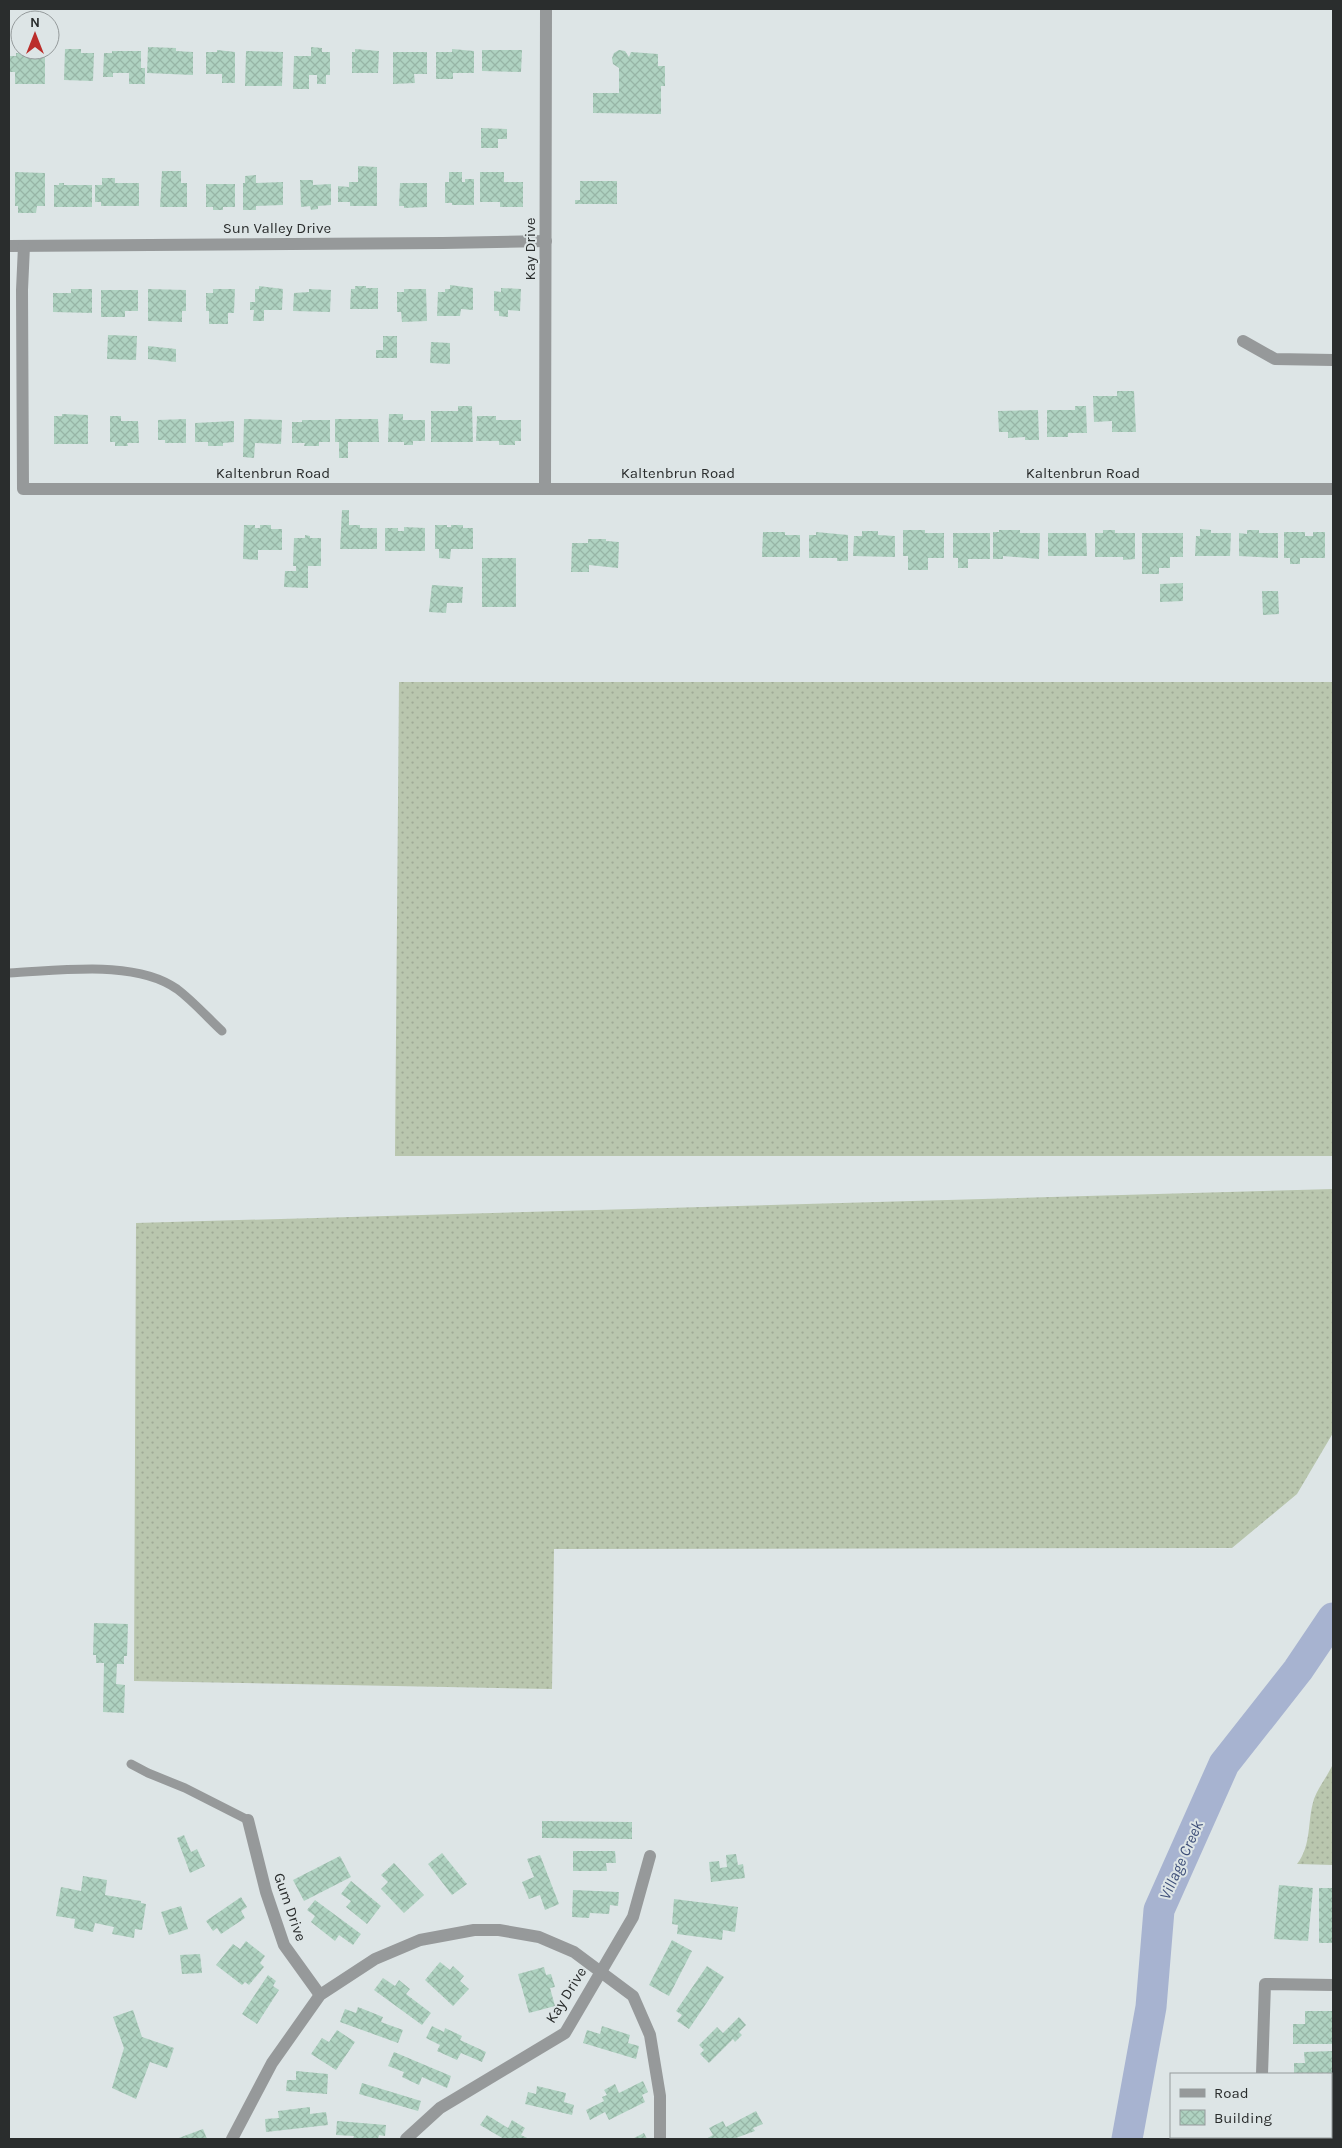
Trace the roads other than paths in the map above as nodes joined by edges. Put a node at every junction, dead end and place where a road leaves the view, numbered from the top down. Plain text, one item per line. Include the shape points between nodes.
1 (546, 9) edge
2 (546, 241) junction
3 (9, 246) edge
4 (24, 246) junction
5 (1244, 341) dead end
6 (1333, 360) edge
7 (546, 489) junction
8 (1333, 489) edge
9 (9, 973) edge
10 (222, 1031) dead end
11 (131, 1764) dead end
12 (248, 1820) joint
13 (650, 1856) dead end
14 (600, 1971) junction
15 (1333, 1985) edge
16 (320, 1995) junction
17 (1262, 2073) edge
18 (232, 2139) edge
19 (406, 2139) edge
20 (660, 2139) edge

1 - 2 street, Kay Drive
2 - 4 street, Sun Valley Drive
2 - 7 street, Kay Drive
3 - 4 street, Sun Valley Drive
4 - 7 street, Kaltenbrun Road via 23,489
5 - 6 street via 1275,359
7 - 8 street, Kaltenbrun Road
9 - 10 lane via 122,969 152,976 177,989
11 - 12 lane
12 - 16 street, Gum Drive via 266,1892 284,1945
13 - 14 street, Kay Drive via 633,1916
14 - 16 street via 574,1952 539,1937 499,1930 474,1930 420,1940 375,1959
14 - 19 street, Kay Drive via 565,2033 440,2108
14 - 20 street via 633,1996 650,2035 660,2096
15 - 17 street via 1264,1984
16 - 18 street via 272,2063

